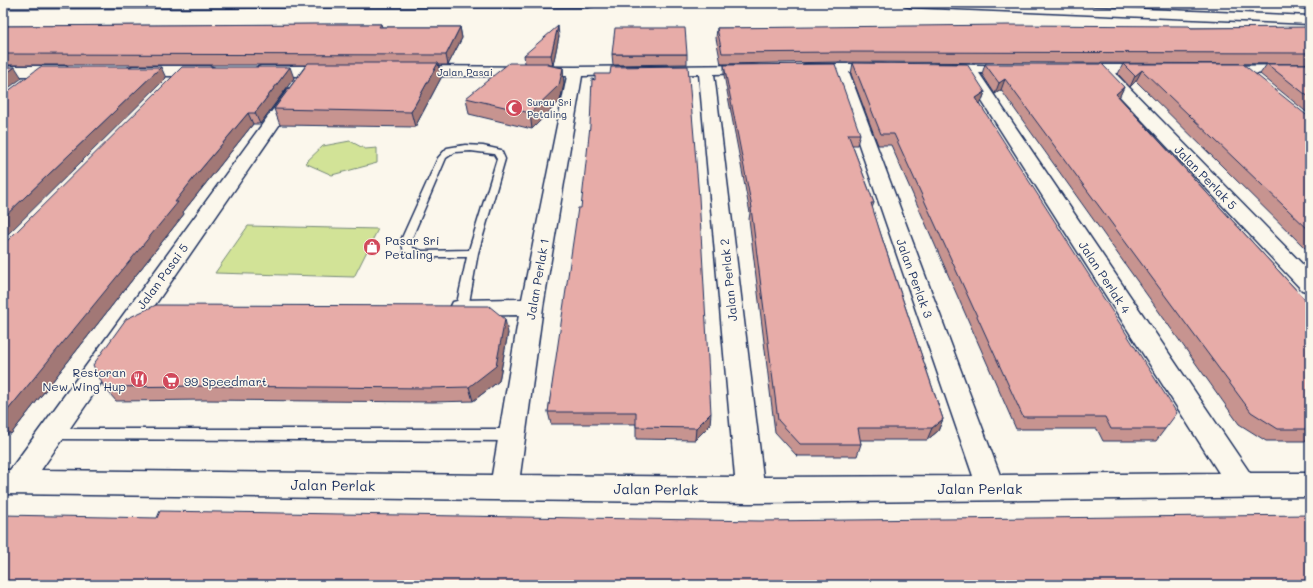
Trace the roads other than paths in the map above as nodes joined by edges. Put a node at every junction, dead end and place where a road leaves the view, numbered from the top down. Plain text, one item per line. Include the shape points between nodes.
1 (588, 3) edge
2 (910, 3) edge
3 (1294, 3) edge
4 (3, 4) edge
5 (1310, 5) edge
6 (1310, 20) edge
7 (792, 68) edge
8 (840, 68) junction
9 (900, 68) edge
10 (923, 68) edge
11 (968, 68) junction
12 (769, 69) edge
13 (1023, 69) edge
14 (1063, 69) edge
15 (1102, 69) junction
16 (1164, 69) edge
17 (1310, 69) edge
18 (706, 70) junction
19 (1203, 70) edge
20 (1242, 70) junction
21 (3, 71) edge
22 (42, 71) junction
23 (80, 71) edge
24 (118, 71) edge
25 (183, 71) junction
26 (222, 71) edge
27 (246, 71) edge
28 (308, 71) junction
29 (348, 71) edge
30 (395, 72) edge
31 (575, 72) junction
32 (25, 84) edge
33 (1261, 85) edge
34 (166, 88) edge
35 (473, 253) junction
36 (1310, 285) edge
37 (438, 308) edge
38 (462, 308) junction
39 (532, 308) junction
40 (138, 310) junction
41 (161, 310) edge
42 (50, 434) junction
43 (512, 435) junction
44 (10, 482) edge
45 (1242, 485) junction
46 (1310, 485) edge
47 (504, 487) junction
48 (991, 488) junction
49 (750, 490) junction

1 - 4 main road
2 - 6 main road
3 - 5 main road
7 - 8 main road
8 - 9 main road
8 - 48 main road, Jalan Perlak 3
10 - 11 main road
11 - 13 main road
11 - 45 main road, Jalan Perlak 4
12 - 18 main road, Jalan Pasai
14 - 15 main road
15 - 16 main road
15 - 36 main road, Jalan Perlak 5
17 - 20 main road
18 - 31 main road, Jalan Pasai
18 - 49 main road, Jalan Perlak 2
19 - 20 main road
20 - 33 main road
21 - 22 main road
22 - 23 main road
22 - 32 main road
24 - 25 main road
25 - 26 main road
25 - 34 main road
27 - 28 main road
28 - 29 main road
28 - 40 main road, Jalan Pasai 5
30 - 31 main road, Jalan Pasai
31 - 39 main road, Jalan Perlak 1
35 - 35 lane via 422,254 408,250 406,240 442,158 446,152 454,149 488,149 498,152 501,160
35 - 38 lane
37 - 38 main road
38 - 39 main road
39 - 43 main road, Jalan Perlak 1
40 - 41 main road
40 - 42 main road, Jalan Pasai 5
42 - 43 lane
42 - 44 main road, Jalan Pasai 5
43 - 47 main road, Jalan Perlak 1
44 - 47 main road, Jalan Perlak
45 - 46 main road, Jalan Perlak
45 - 48 main road, Jalan Perlak
47 - 49 main road, Jalan Perlak
48 - 49 main road, Jalan Perlak

